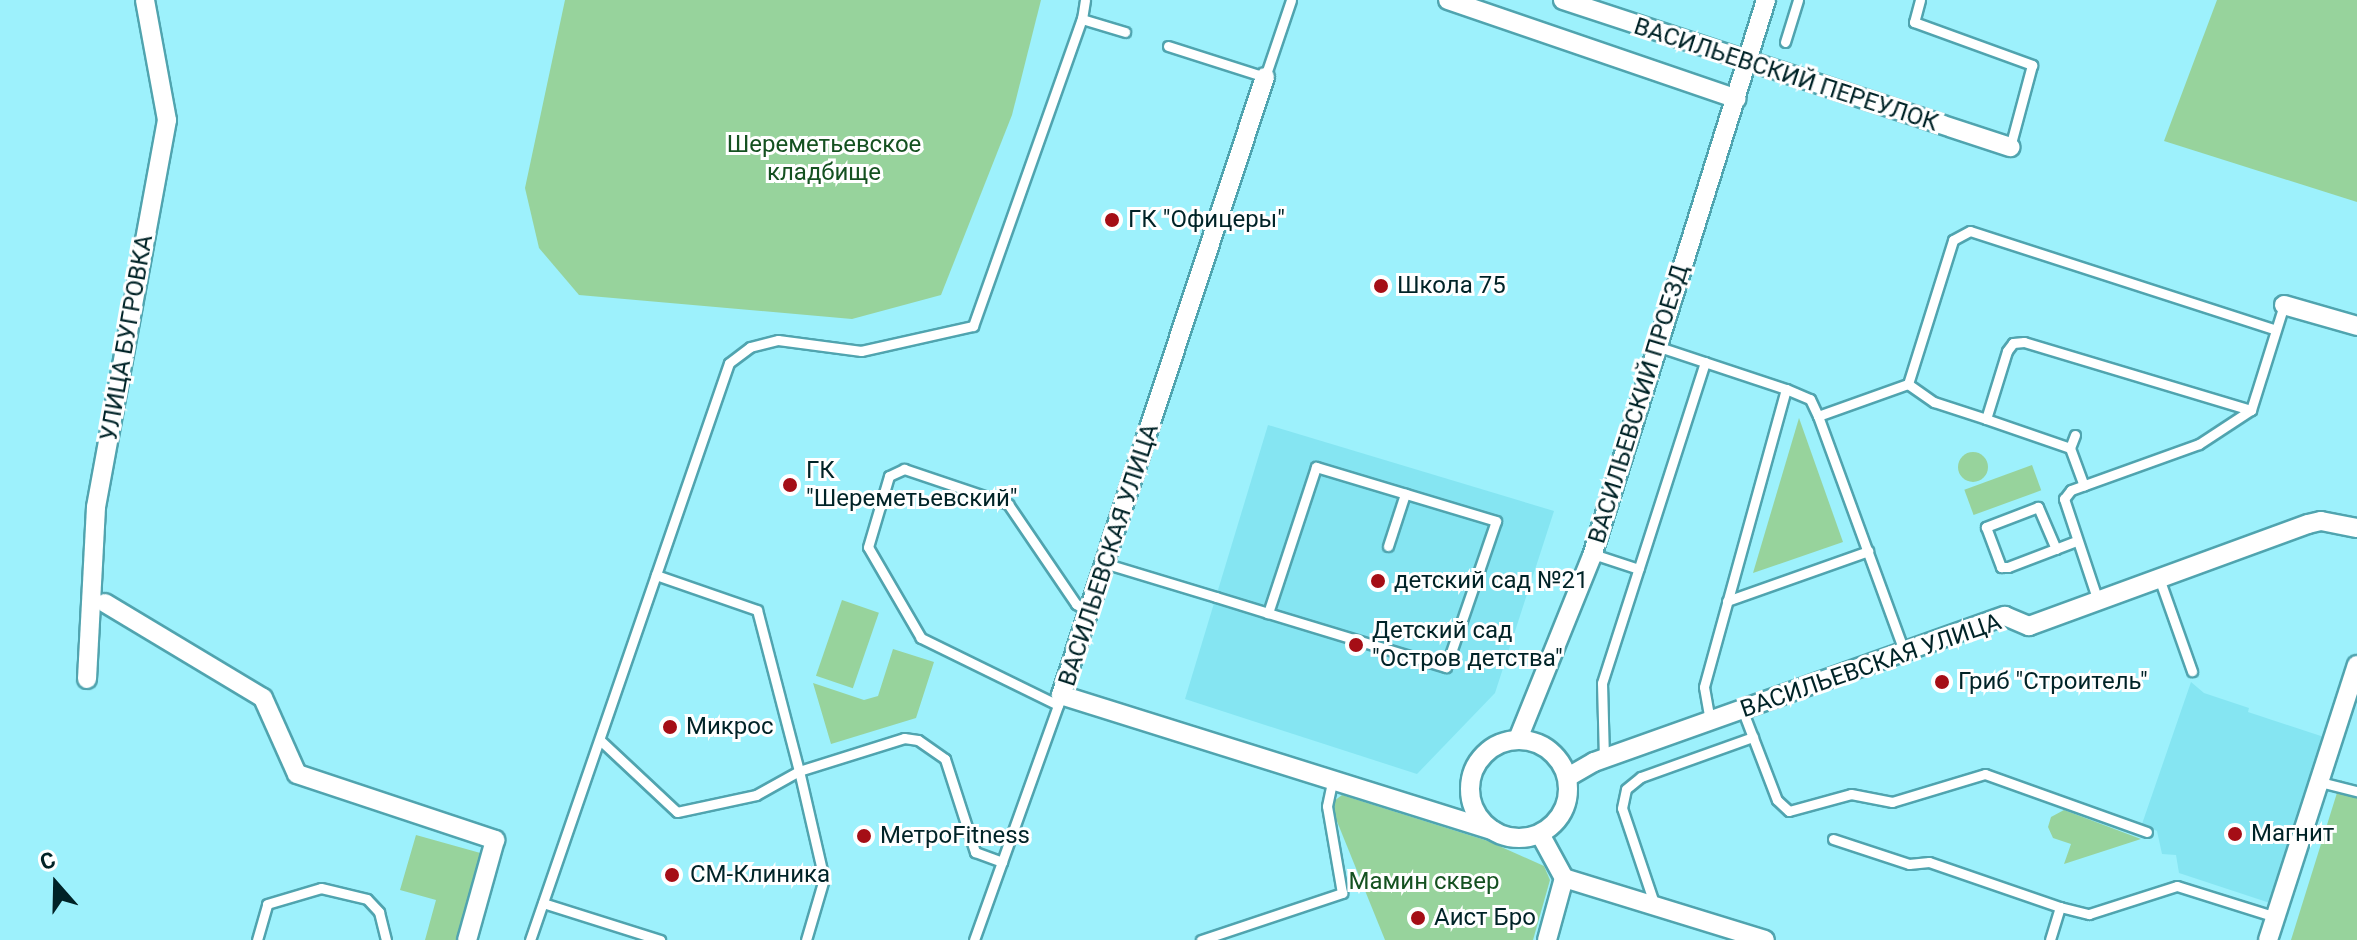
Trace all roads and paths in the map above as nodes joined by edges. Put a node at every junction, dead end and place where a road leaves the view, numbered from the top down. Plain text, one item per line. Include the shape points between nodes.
1 (145, 0) edge
2 (1085, 0) edge
3 (1291, 0) edge
4 (1448, 0) edge
5 (1563, 0) edge
6 (1766, 0) edge
7 (1798, 0) edge
8 (1920, 0) edge
9 (1082, 19) junction
10 (1125, 32) dead end
11 (1785, 42) dead end
12 (1168, 46) dead end
13 (1747, 64) junction
14 (1265, 77) junction
15 (1737, 99) junction
16 (2010, 147) joint
17 (2284, 305) joint
18 (2357, 326) edge
19 (2273, 329) junction
20 (1656, 346) junction
21 (1705, 362) junction
22 (1908, 384) junction
23 (1786, 389) junction
24 (2251, 410) junction
25 (1818, 416) junction
26 (1986, 419) junction
27 (2075, 435) dead end
28 (2070, 448) junction
29 (2084, 486) junction
30 (1405, 494) junction
31 (2357, 528) edge
32 (2076, 541) junction
33 (1388, 546) dead end
34 (2056, 549) junction
35 (1868, 551) junction
36 (1593, 554) junction
37 (1107, 564) junction
38 (1639, 569) junction
39 (656, 575) junction
40 (2159, 578) junction
41 (1727, 601) junction
42 (2098, 601) junction
43 (105, 603) dead end
44 (1090, 612) junction
45 (1268, 613) junction
46 (1904, 651) junction
47 (2357, 665) edge
48 (2192, 671) dead end
49 (87, 679) dead end
50 (1060, 700) junction
51 (1742, 709) junction
52 (1710, 721) junction
53 (1753, 737) junction
54 (1518, 739) junction
55 (600, 740) junction
56 (1604, 759) junction
57 (799, 771) junction
58 (1568, 777) junction
59 (1332, 782) junction
60 (2320, 782) junction
61 (2357, 791) edge
62 (1492, 830) junction
63 (2147, 832) dead end
64 (1540, 834) junction
65 (1833, 839) dead end
66 (1002, 862) junction
67 (1564, 878) junction
68 (543, 903) junction
69 (1655, 906) junction
70 (2060, 907) junction
71 (2276, 917) junction
72 (257, 940) edge
73 (386, 940) edge
74 (467, 940) edge
75 (530, 940) edge
76 (660, 940) edge
77 (806, 940) edge
78 (974, 940) edge
79 (1201, 940) edge
80 (1547, 940) edge
81 (1765, 940) edge
82 (2050, 940) edge
83 (2268, 940) edge

1 - 49 street, УЛИЦА БУГРОВКА via 167,120 96,507
2 - 9 lane
3 - 14 lane
4 - 15 street
5 - 13 street, ВАСИЛЬЕВСКИЙ ПЕРЕУЛОК
6 - 13 street, ВАСИЛЬЕВСКИЙ ПРОЕЗД
7 - 11 lane
8 - 16 lane via 1914,22 2032,65
9 - 10 lane
9 - 39 lane via 973,326 861,351 778,340 750,347 729,363
12 - 14 lane
13 - 15 street, ВАСИЛЬЕВСКИЙ ПРОЕЗД
13 - 16 street, ВАСИЛЬЕВСКИЙ ПЕРЕУЛОК
14 - 37 street, ВАСИЛЬЕВСКАЯ УЛИЦА
15 - 20 street, ВАСИЛЬЕВСКИЙ ПРОЕЗД
17 - 18 street
17 - 19 lane
19 - 22 lane via 1970,231 1953,240
19 - 24 lane
20 - 21 lane
20 - 36 street, ВАСИЛЬЕВСКИЙ ПРОЕЗД
21 - 23 lane
21 - 38 lane
22 - 25 lane
22 - 26 lane via 1934,402
23 - 25 lane via 1810,399
23 - 41 lane
24 - 26 lane via 2024,342 2013,343 2007,351
24 - 29 lane via 2199,444
25 - 35 lane
26 - 28 lane
27 - 28 lane
28 - 29 lane
29 - 32 lane via 2064,499
30 - 33 lane
30 - 45 lane via 1316,467
30 - 45 lane via 1496,521 1446,667
31 - 40 street, ВАСИЛЬЕВСКАЯ УЛИЦА via 2308,524
32 - 34 lane
32 - 42 lane
34 - 34 lane via 2038,507 1986,527 2001,567
35 - 41 lane
35 - 46 lane
36 - 38 lane
36 - 54 street, ВАСИЛЬЕВСКИЙ ПРОЕЗД
37 - 44 street, ВАСИЛЬЕВСКАЯ УЛИЦА
37 - 45 lane
38 - 56 lane via 1601,690
39 - 55 lane
39 - 57 lane via 757,610
40 - 42 street, ВАСИЛЬЕВСКАЯ УЛИЦА
40 - 48 lane
41 - 52 lane via 1704,687
42 - 46 street, ВАСИЛЬЕВСКАЯ УЛИЦА via 2029,626 2005,616
43 - 74 street via 263,698 297,774 495,840
44 - 50 street, ВАСИЛЬЕВСКАЯ УЛИЦА
44 - 50 lane via 1076,604 1008,504 904,469 889,476 868,547 921,638
46 - 51 street, ВАСИЛЬЕВСКАЯ УЛИЦА
47 - 60 street
50 - 59 street, ВАСИЛЬЕВСКАЯ УЛИЦА
50 - 66 lane
51 - 52 street, ВАСИЛЬЕВСКАЯ УЛИЦА
51 - 53 lane
52 - 56 street, ВАСИЛЬЕВСКАЯ УЛИЦА
53 - 63 lane via 1777,800 1789,811 1851,794 1892,802 1985,774
53 - 69 lane via 1641,777 1626,789 1622,808
54 - 58 street via 1549,749
54 - 62 street via 1488,751 1471,776 1473,807
55 - 57 lane via 677,812 756,795
55 - 68 lane
56 - 58 street, ВАСИЛЬЕВСКАЯ УЛИЦА
57 - 66 lane via 904,738 918,740 945,759 975,852
57 - 77 lane via 824,879
58 - 64 street via 1564,810
59 - 62 street, ВАСИЛЬЕВСКАЯ УЛИЦА
59 - 79 lane via 1327,806 1342,893
60 - 61 lane
60 - 71 street
62 - 64 street via 1507,837
64 - 67 street
65 - 70 lane via 1909,864 1929,862
66 - 78 lane
67 - 69 street
67 - 80 street
68 - 75 lane
68 - 76 lane
69 - 81 street
70 - 71 lane via 2089,914 2177,886
70 - 82 lane
71 - 83 street
72 - 73 lane via 267,904 321,888 367,899 379,912

